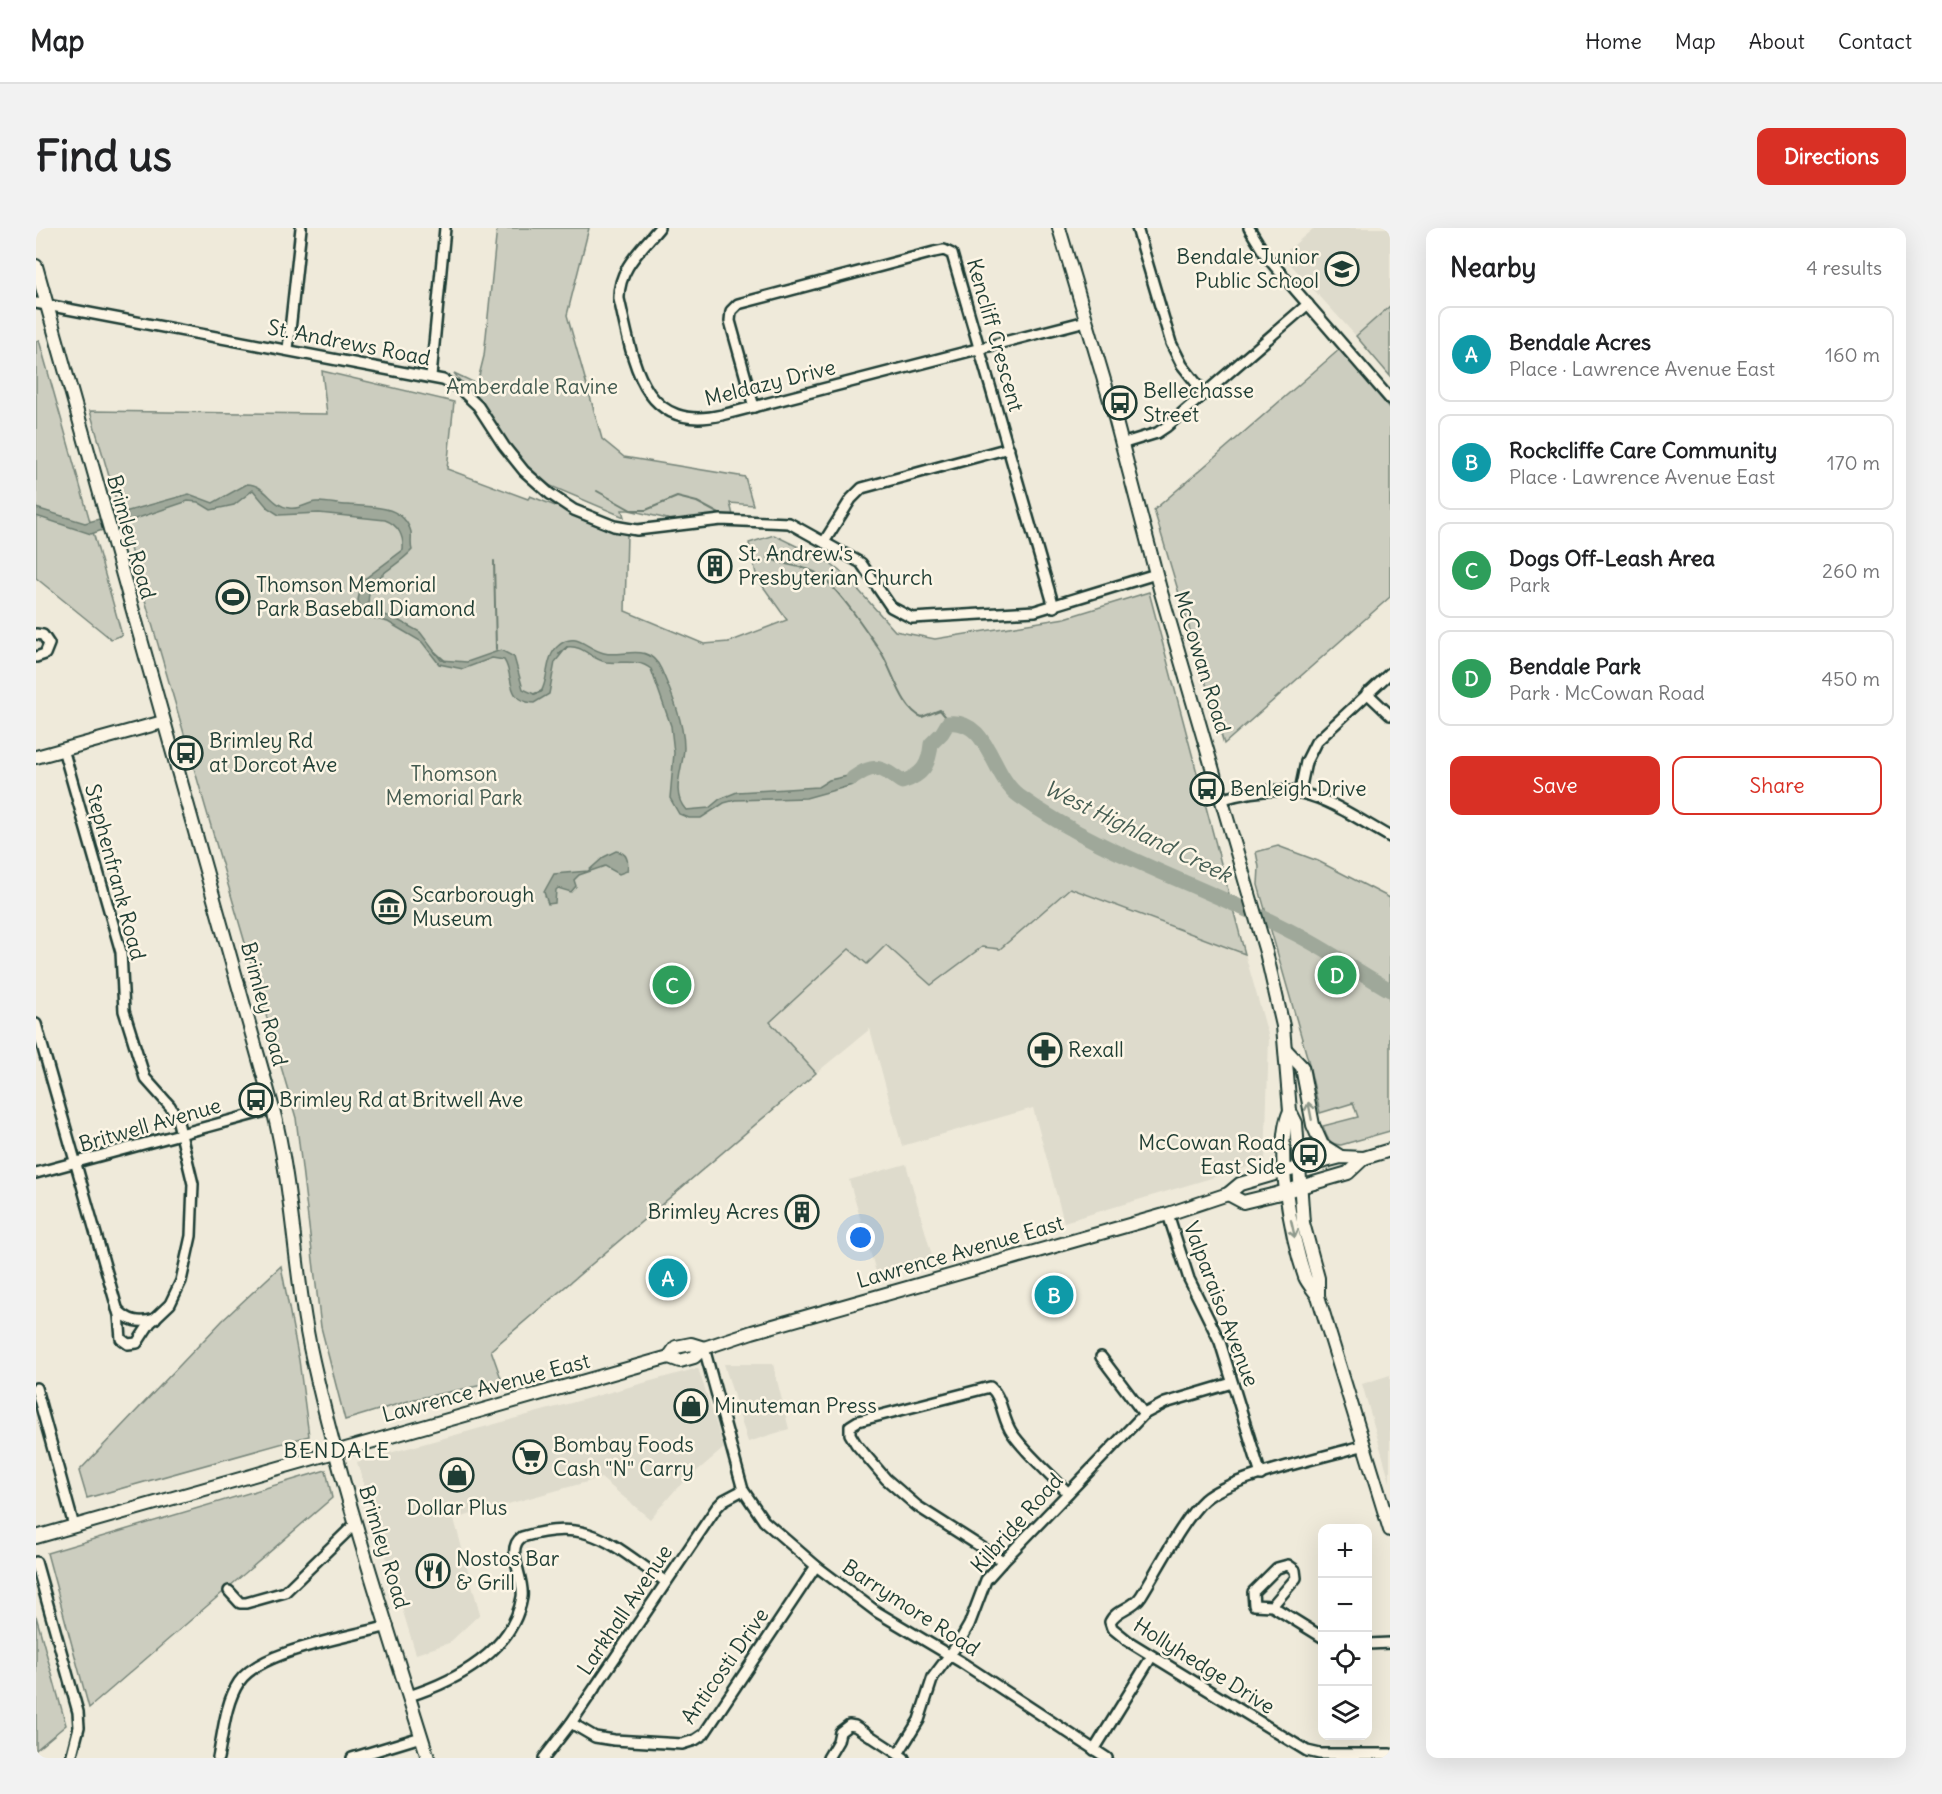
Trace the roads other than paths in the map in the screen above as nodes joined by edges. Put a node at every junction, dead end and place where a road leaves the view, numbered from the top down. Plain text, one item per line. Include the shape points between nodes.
1 (301, 228) edge
2 (445, 228) edge
3 (659, 228) edge
4 (1059, 228) edge
5 (1137, 228) edge
6 (1249, 228) edge
7 (36, 266) edge
8 (41, 304) edge
9 (1308, 304) junction
10 (1086, 321) junction
11 (980, 348) junction
12 (288, 349) junction
13 (431, 376) junction
14 (1204, 393) junction
15 (1390, 399) edge
16 (754, 407) junction
17 (1121, 444) junction
18 (1009, 448) junction
19 (824, 542) junction
20 (1156, 574) junction
21 (1054, 606) junction
22 (36, 634) edge
23 (36, 657) edge
24 (1390, 673) edge
25 (1367, 693) junction
26 (1390, 715) edge
27 (163, 722) junction
28 (63, 749) junction
29 (36, 757) edge
30 (1300, 790) junction
31 (1223, 799) junction
32 (1390, 837) edge
33 (36, 1024) edge
34 (1286, 1050) junction
35 (273, 1109) junction
36 (1290, 1111) junction
37 (181, 1134) junction
38 (1390, 1150) edge
39 (1341, 1157) junction
40 (1364, 1158) junction
41 (75, 1165) junction
42 (1299, 1168) junction
43 (1285, 1171) junction
44 (36, 1173) edge
45 (1300, 1188) junction
46 (1287, 1191) junction
47 (1228, 1194) junction
48 (1168, 1214) junction
49 (1318, 1296) junction
50 (117, 1309) junction
51 (154, 1319) junction
52 (704, 1348) junction
53 (1101, 1357) dead end
54 (1232, 1383) junction
55 (36, 1388) edge
56 (1144, 1414) junction
57 (1365, 1445) junction
58 (335, 1450) junction
59 (1261, 1475) junction
60 (743, 1490) junction
61 (1068, 1493) junction
62 (356, 1523) junction
63 (74, 1526) junction
64 (1390, 1530) edge
65 (36, 1537) edge
66 (1003, 1561) junction
67 (36, 1562) edge
68 (816, 1566) junction
69 (665, 1581) junction
70 (229, 1591) dead end
71 (1272, 1606) junction
72 (388, 1626) junction
73 (1318, 1634) edge
74 (1390, 1643) edge
75 (1372, 1644) edge
76 (950, 1655) junction
77 (1152, 1656) junction
78 (409, 1696) junction
79 (571, 1724) junction
80 (421, 1737) junction
81 (1094, 1750) junction
82 (1390, 1754) edge
83 (901, 1756) edge
84 (71, 1758) edge
85 (218, 1758) edge
86 (352, 1758) edge
87 (428, 1758) edge
88 (544, 1758) edge
89 (828, 1758) edge
90 (1107, 1758) edge

1 - 12 street
2 - 13 street
3 - 16 street, Meldazy Drive via 627,267 618,291 644,388 666,411 696,420
4 - 10 main road, McCowan Road
5 - 14 street via 1171,343
6 - 9 street via 1260,249
7 - 8 main road, Brimley Road
8 - 12 street, St. Andrews Road
8 - 27 main road, Brimley Road
9 - 14 street
9 - 15 street
10 - 11 street, Meldazy Drive
10 - 17 main road, McCowan Road
11 - 16 street, Meldazy Drive
11 - 16 street, Kencliff Crescent via 954,259 944,250 750,300 738,304 729,315
11 - 18 street, Kencliff Crescent
12 - 13 street, St. Andrews Road
13 - 19 street, St. Andrews Road via 454,385 471,399 524,471 550,494 584,514 638,530 721,520 779,521
14 - 17 street via 1157,433
17 - 20 main road, McCowan Road
18 - 19 street via 862,488
18 - 21 street, Kencliff Crescent
19 - 21 street, St. Andrews Road via 861,563 891,606 912,618
20 - 21 street, St. Andrews Road
20 - 31 main road, McCowan Road
22 - 23 street via 49,644 45,654
24 - 25 street
25 - 26 street
25 - 30 street via 1314,745
27 - 28 main road
27 - 35 main road, Brimley Road
28 - 29 main road
28 - 37 street, Stephenfrank Road via 121,952 122,1002 143,1073 170,1106
30 - 31 street via 1263,789
30 - 32 street
31 - 34 main road, McCowan Road via 1280,1007
33 - 41 street, Stephenfrank Road
34 - 36 main road, McCowan Road
39 -> 34 main road via 1322,1145 1313,1125 1302,1067
35 - 37 street, Britwell Avenue
35 - 58 main road, Brimley Road via 304,1315
36 - 42 main road, McCowan Road via 1296,1123
36 - 43 main road, McCowan Road via 1284,1124
37 - 41 street, Britwell Avenue
37 - 51 street, Stephenfrank Road via 193,1184 191,1236 176,1293
38 - 40 main road, Lawrence Avenue East
39 - 40 main road, Lawrence Avenue East
39 - 42 main road, Lawrence Avenue East
40 - 45 main road, Lawrence Avenue East via 1348,1173
41 - 44 street, Britwell Avenue
41 - 50 street, Stephenfrank Road
42 - 43 main road, Lawrence Avenue East
42 - 45 main road, McCowan Road
43 - 46 main road, McCowan Road
43 - 47 main road, Lawrence Avenue East via 1240,1184
45 - 46 main road, Lawrence Avenue East
45 - 49 main road, McCowan Road
46 - 47 main road, Lawrence Avenue East via 1243,1202
46 -> 49 main road, McCowan Road via 1306,1279
47 - 48 main road, Lawrence Avenue East
48 - 52 main road, Lawrence Avenue East
48 - 54 street, Valparaiso Avenue via 1189,1279 1216,1331
49 - 57 main road, McCowan Road
50 - 51 street via 130,1320
50 - 51 street, Stephenfrank Road via 121,1339 128,1344 136,1343
52 - 58 main road, Lawrence Avenue East via 691,1344 676,1347 669,1358
52 - 60 street, Barrymore Road
53 - 56 street
54 - 56 street, Kilbride Road via 1166,1402
54 - 59 street, Valparaiso Avenue
55 - 63 street
56 - 61 street, Kilbride Road
57 - 59 street, Hollyhedge Drive
57 - 64 main road, McCowan Road
58 - 62 main road, Brimley Road
58 - 63 main road, Lawrence Avenue East
59 - 77 street, Hollyhedge Drive via 1231,1485 1202,1502 1136,1604 1114,1614 1112,1628
60 - 68 street, Barrymore Road via 764,1521
60 - 69 street, Larkhall Avenue via 717,1508
61 - 66 street, Kilbride Road
61 - 66 street via 1018,1442 990,1387 850,1426 856,1444 885,1479 917,1506
62 - 70 street via 285,1592 240,1603
62 - 72 main road, Brimley Road
63 - 65 main road, Lawrence Avenue East
66 - 76 street, Kilbride Road via 986,1580 969,1625
67 - 84 street via 78,1712 79,1728
68 - 76 street, Barrymore Road via 877,1612
68 - 79 street, Anticosti Drive via 704,1734 695,1740 682,1744 614,1740 595,1737
69 - 78 street via 594,1534 573,1529 522,1537 513,1552 522,1595 506,1633 471,1669
69 - 79 street, Larkhall Avenue
71 - 71 street via 1254,1605 1253,1592 1277,1568 1288,1565 1295,1570 1296,1578
71 - 73 street
72 - 78 main road, Brimley Road
72 - 85 street via 283,1654 249,1671 232,1696
74 - 75 street
76 - 81 street, Barrymore Road
76 - 83 street, Kilbride Road via 933,1677 920,1720
77 - 81 street
77 - 82 street, Hollyhedge Drive via 1307,1751
78 - 80 main road, Brimley Road
79 - 88 street, Larkhall Avenue
80 - 86 street
80 - 87 main road, Brimley Road
81 - 90 street, Barrymore Road
83 - 89 street via 849,1725 842,1729

